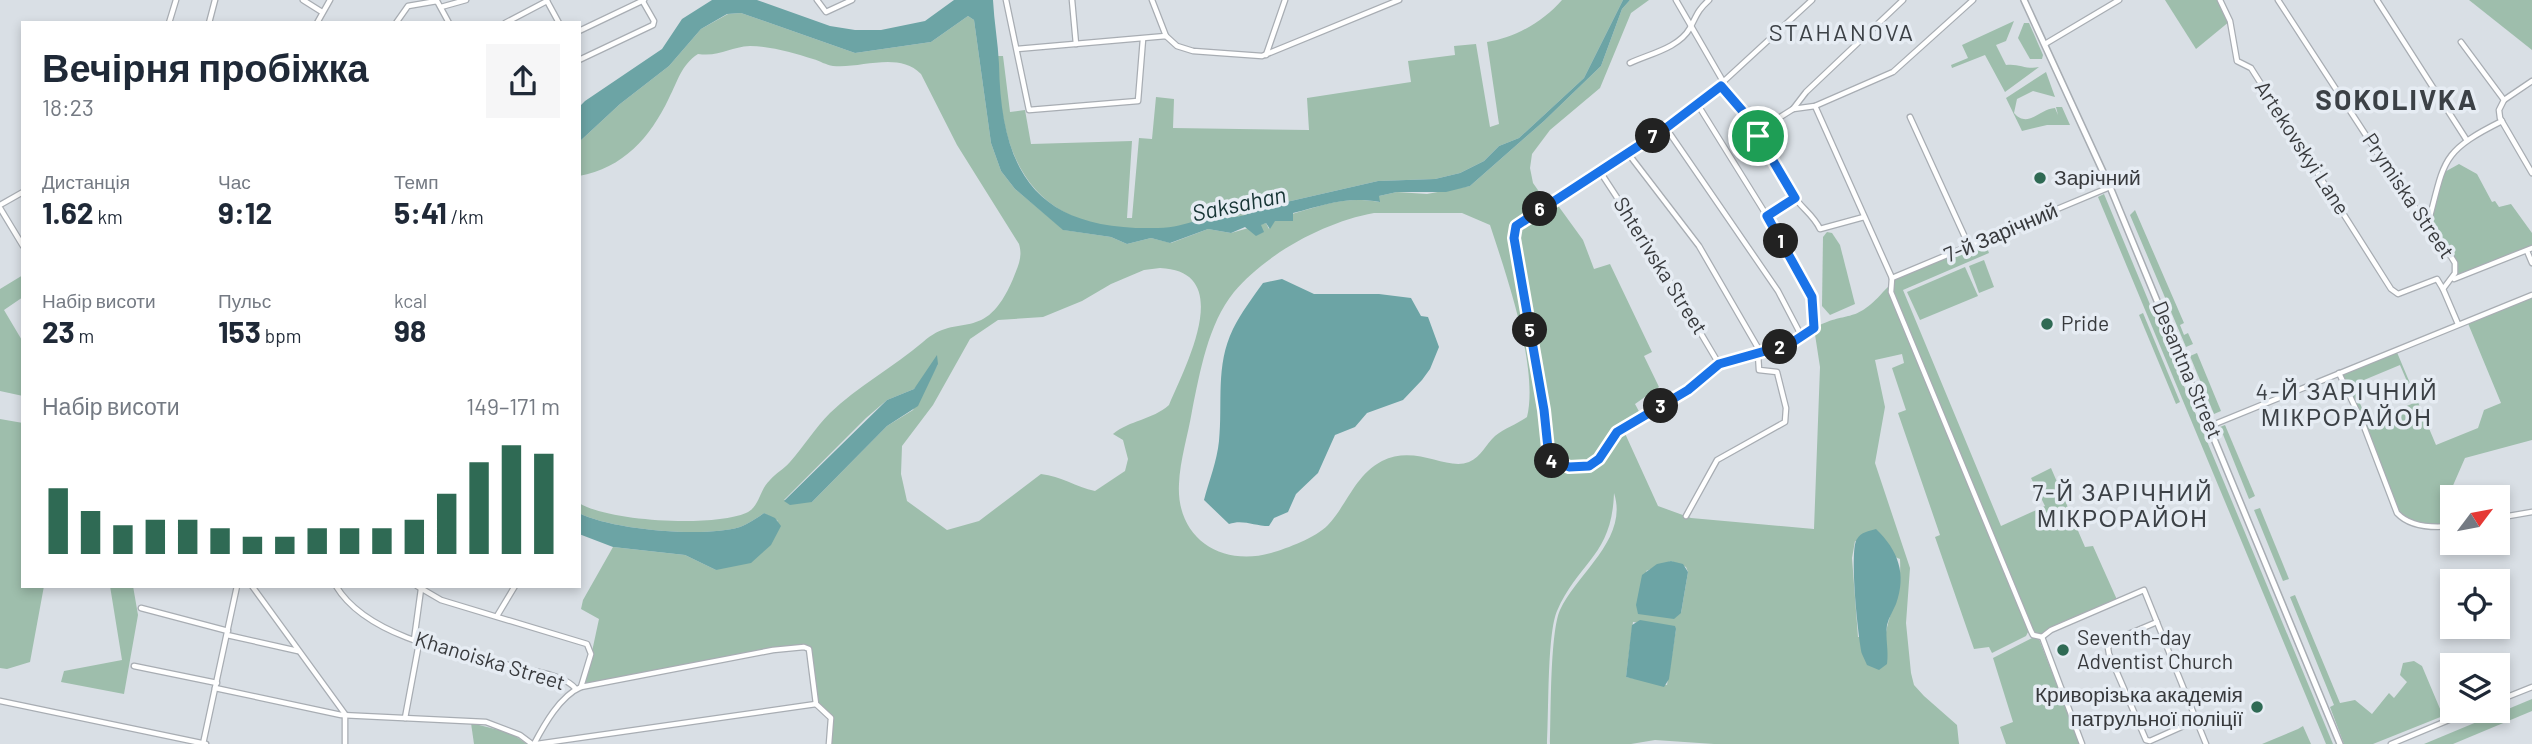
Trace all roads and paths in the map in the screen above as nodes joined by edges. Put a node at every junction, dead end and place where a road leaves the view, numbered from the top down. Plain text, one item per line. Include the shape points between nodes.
1 (176, 0) edge
2 (215, 0) edge
3 (303, 0) edge
4 (330, 0) edge
5 (406, 0) edge
6 (437, 0) edge
7 (466, 0) edge
8 (547, 0) edge
9 (643, 0) edge
10 (817, 0) edge
11 (852, 0) edge
12 (1006, 0) edge
13 (1072, 0) edge
14 (1152, 0) edge
15 (1285, 0) edge
16 (1399, 0) edge
17 (1676, 0) edge
18 (1709, 0) edge
19 (1812, 0) edge
20 (1903, 0) edge
21 (1973, 0) edge
22 (2024, 0) edge
23 (2119, 0) edge
24 (2220, 0) edge
25 (2278, 0) edge
26 (2377, 0) edge
27 (411, 4) junction
28 (441, 7) junction
29 (323, 12) junction
30 (170, 21) edge
31 (210, 21) edge
32 (318, 21) edge
33 (397, 21) edge
34 (448, 21) edge
35 (509, 21) edge
36 (558, 21) edge
37 (1690, 28) junction
38 (581, 30) edge
39 (1166, 36) junction
40 (1143, 39) junction
41 (2461, 42) dead end
42 (1076, 44) junction
43 (2045, 44) junction
44 (1017, 48) junction
45 (1266, 55) junction
46 (581, 59) edge
47 (1630, 63) dead end
48 (2532, 81) edge
49 (1723, 84) junction
50 (2504, 100) junction
51 (1699, 105) junction
52 (1815, 106) junction
53 (1794, 109) junction
54 (1910, 117) dead end
55 (1774, 121) dead end
56 (2502, 121) junction
57 (1666, 128) junction
58 (2466, 139) junction
59 (1627, 152) junction
60 (1599, 170) junction
61 (2532, 173) edge
62 (2110, 187) junction
63 (21, 193) edge
64 (1795, 198) junction
65 (0, 206) edge
66 (1767, 216) junction
67 (1864, 217) junction
68 (2428, 225) junction
69 (21, 243) edge
70 (1969, 246) junction
71 (2530, 250) edge
72 (2532, 263) edge
73 (1892, 278) junction
74 (2453, 279) junction
75 (2443, 289) junction
76 (2532, 295) edge
77 (2458, 324) junction
78 (1801, 336) junction
79 (1760, 353) junction
80 (1719, 364) junction
81 (2339, 373) junction
82 (2210, 426) junction
83 (2532, 512) edge
84 (1686, 516) dead end
85 (2510, 516) edge
86 (2440, 527) edge
87 (237, 588) edge
88 (253, 588) edge
89 (337, 588) edge
90 (419, 588) edge
91 (514, 588) edge
92 (141, 608) dead end
93 (496, 616) junction
94 (2157, 622) junction
95 (227, 633) junction
96 (2042, 637) junction
97 (416, 642) junction
98 (299, 652) junction
99 (134, 666) dead end
100 (216, 686) junction
101 (2532, 687) edge
102 (579, 688) junction
103 (2510, 696) edge
104 (0, 701) edge
105 (816, 705) junction
106 (345, 715) junction
107 (405, 718) junction
108 (2197, 720) junction
109 (2442, 723) edge
110 (204, 744) edge
111 (345, 744) edge
112 (534, 744) edge
113 (829, 744) edge
114 (2082, 744) edge
115 (2206, 744) edge
116 (2340, 744) edge
117 (2391, 744) edge

1 - 30 street
2 - 31 street
3 - 29 street
4 - 29 street
5 - 27 street
6 - 27 street
6 - 28 street
7 - 28 street
8 - 35 street
8 - 36 street
9 - 38 street
9 - 46 street via 653,26
10 - 11 street via 826,12
12 - 44 street
13 - 42 street
14 - 39 street
15 - 45 street
16 - 45 street
17 - 37 street
18 - 37 street
19 - 49 street
20 - 53 street
21 - 52 street via 1900,68
22 - 43 main road, Desantna Street
23 - 43 street
24 - 75 street, Artekovskyi Lane via 2230,21 2237,61 2251,68 2391,289 2398,294 2434,279
25 - 68 street, Prymiska Street
26 - 58 street
27 - 33 street
28 - 34 street
29 - 32 street
37 - 47 street via 1669,46
37 - 49 street
39 - 40 street
39 - 45 street via 1177,46 1194,51
40 - 42 street
40 - 44 street via 1138,101 1030,110
41 - 50 street
42 - 44 street
43 - 62 main road, Desantna Street
48 - 50 street
49 - 51 street
49 - 64 street
50 - 56 street via 2499,110
51 - 57 street
51 - 66 street
52 - 53 street
52 - 67 street
53 - 55 street
54 - 70 street
56 - 58 street
56 - 61 street
57 - 59 street
57 - 78 street via 1778,291
58 - 68 street via 2446,162
59 - 60 street
59 - 79 street via 1672,208
60 - 80 street, Shterivska Street
60 - 80 street via 1518,223 1514,231 1549,458 1579,469 1593,463 1617,432 1688,390
62 - 70 street, 7-й Зарічний
62 - 82 main road, Desantna Street
63 - 65 street
64 - 66 street
64 - 67 street via 1820,229
65 - 69 street
66 - 78 street via 1812,297 1814,328
67 - 73 street
68 - 74 street, Prymiska Street via 2452,257
70 - 73 street, 7-й Зарічний
71 - 72 street
71 - 74 street
73 - 96 street via 1891,292 2031,631
74 - 75 street, Prymiska Street
75 - 77 street, Prymiska Street
76 - 77 street
77 - 81 street
78 - 79 street via 1794,343
79 - 80 street
79 - 84 street via 1759,370 1777,372 1785,422 1717,460
81 - 82 street
81 - 86 street via 2397,513 2405,521
82 - 116 main road, Desantna Street
83 - 85 street
87 - 95 street
88 - 98 street
89 - 97 street, Khanoiska Street via 349,605
90 - 93 street via 441,600
90 - 97 street
91 - 93 street
92 - 95 street
93 - 102 street via 587,645 591,654
94 - 96 street via 2144,590
94 - 108 street
94 - 108 street via 2112,641 2109,654 2146,740
95 - 98 street
95 - 100 street
96 - 114 street
97 - 102 street, Khanoiska Street via 544,674
97 - 107 street
98 - 106 street
99 - 100 street
100 - 106 street
100 - 110 street
101 - 103 street
102 - 105 street via 774,650 809,649
102 - 112 street via 545,724
104 - 110 street
105 - 112 street
105 - 113 street via 831,718
106 - 107 street
106 - 111 street
107 - 112 street via 486,722
108 - 115 street
109 - 117 street

